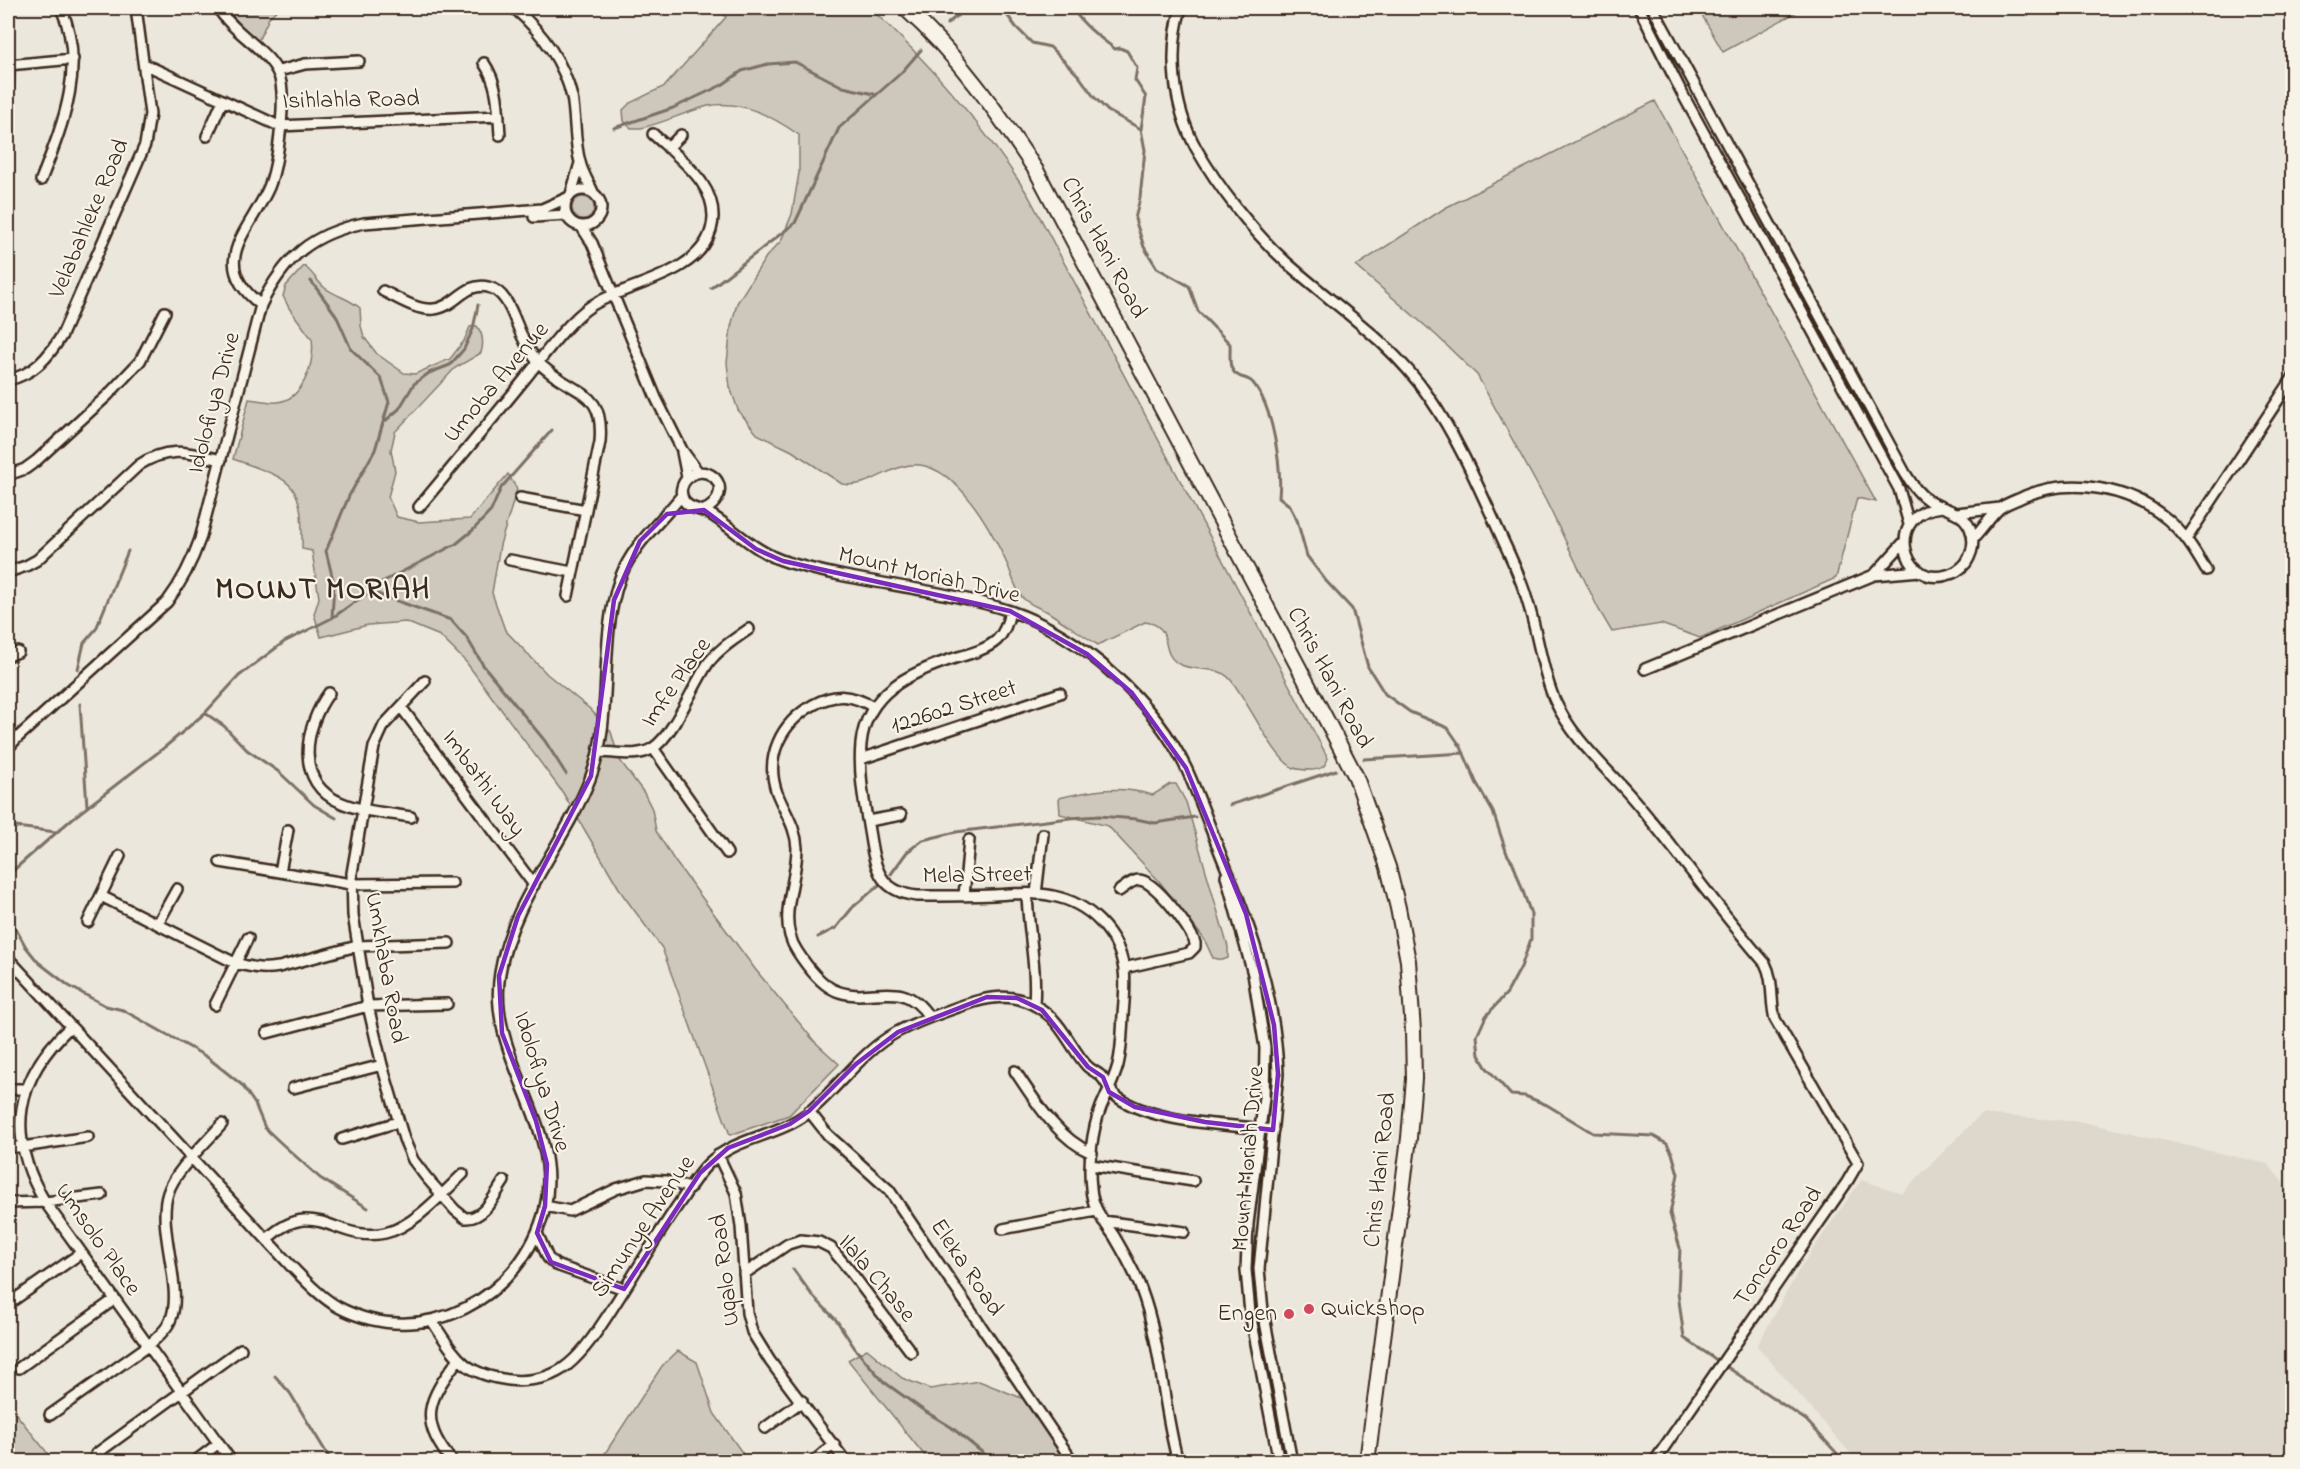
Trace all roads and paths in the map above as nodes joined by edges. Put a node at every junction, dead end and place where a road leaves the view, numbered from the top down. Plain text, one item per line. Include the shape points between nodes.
1 (61, 8) edge
2 (136, 8) edge
3 (218, 8) edge
4 (514, 8) edge
5 (905, 8) edge
6 (1181, 8) edge
7 (1639, 8) edge
8 (1653, 8) edge
9 (73, 59) junction
10 (359, 61) dead end
11 (484, 63) dead end
12 (144, 64) junction
13 (8, 65) edge
14 (279, 71) junction
15 (8, 88) edge
16 (223, 100) junction
17 (499, 116) junction
18 (279, 126) junction
19 (653, 134) dead end
20 (500, 135) dead end
21 (681, 135) dead end
22 (207, 136) dead end
23 (668, 148) junction
24 (580, 163) junction
25 (41, 180) dead end
26 (593, 192) junction
27 (569, 196) junction
28 (542, 209) junction
29 (566, 215) junction
30 (591, 224) junction
31 (581, 226) junction
32 (592, 243) junction
33 (383, 291) dead end
34 (615, 295) junction
35 (261, 305) junction
36 (165, 312) dead end
37 (539, 362) junction
38 (2292, 379) edge
39 (8, 380) edge
40 (682, 450) junction
41 (221, 460) junction
42 (698, 472) junction
43 (8, 475) edge
44 (687, 477) junction
45 (682, 495) junction
46 (520, 498) dead end
47 (717, 500) junction
48 (418, 507) dead end
49 (1942, 507) junction
50 (693, 508) junction
51 (2000, 508) junction
52 (586, 510) junction
53 (704, 510) junction
54 (1958, 513) junction
55 (667, 514) junction
56 (725, 523) junction
57 (1910, 524) junction
58 (2187, 538) junction
59 (1973, 539) junction
60 (1904, 542) junction
61 (510, 560) dead end
62 (2206, 570) dead end
63 (8, 572) edge
64 (572, 572) junction
65 (1920, 572) junction
66 (1874, 575) junction
67 (568, 596) dead end
68 (1010, 611) junction
69 (749, 629) dead end
70 (18, 652) dead end
71 (8, 656) edge
72 (1645, 669) dead end
73 (425, 681) dead end
74 (329, 693) dead end
75 (1060, 693) dead end
76 (400, 706) junction
77 (873, 707) junction
78 (8, 730) edge
79 (16, 739) junction
80 (8, 748) edge
81 (653, 748) junction
82 (598, 752) junction
83 (861, 759) junction
84 (362, 808) junction
85 (902, 816) dead end
86 (411, 817) dead end
87 (868, 821) junction
88 (288, 830) dead end
89 (1043, 834) dead end
90 (969, 840) dead end
91 (727, 853) dead end
92 (120, 856) dead end
93 (220, 861) dead end
94 (1224, 864) junction
95 (280, 872) junction
96 (452, 883) dead end
97 (351, 884) junction
98 (534, 885) junction
99 (177, 889) dead end
100 (1119, 891) dead end
101 (1032, 894) junction
102 (100, 896) junction
103 (964, 896) junction
104 (88, 922) dead end
105 (158, 924) junction
106 (248, 938) dead end
107 (449, 943) dead end
108 (357, 946) junction
109 (8, 958) edge
110 (235, 963) junction
111 (1124, 968) junction
112 (447, 1004) dead end
113 (1034, 1004) junction
114 (215, 1005) dead end
115 (368, 1006) junction
116 (929, 1017) junction
117 (71, 1026) junction
118 (267, 1033) dead end
119 (382, 1065) junction
120 (1015, 1071) dead end
121 (292, 1088) dead end
122 (8, 1089) edge
123 (26, 1089) junction
124 (1109, 1092) junction
125 (809, 1112) junction
126 (398, 1122) junction
127 (222, 1124) dead end
128 (1260, 1128) junction
129 (1273, 1130) junction
130 (88, 1137) dead end
131 (342, 1139) dead end
132 (8, 1147) edge
133 (23, 1147) junction
134 (1092, 1153) junction
135 (718, 1155) junction
136 (193, 1158) junction
137 (1091, 1165) junction
138 (463, 1174) dead end
139 (504, 1181) dead end
140 (1193, 1181) dead end
141 (690, 1188) junction
142 (102, 1195) dead end
143 (440, 1195) junction
144 (45, 1202) junction
145 (8, 1203) edge
146 (545, 1206) junction
147 (1096, 1211) junction
148 (1103, 1221) junction
149 (1002, 1228) dead end
150 (1184, 1232) dead end
151 (537, 1233) junction
152 (267, 1239) junction
153 (81, 1253) junction
154 (744, 1274) junction
155 (624, 1289) junction
156 (115, 1299) junction
157 (8, 1304) edge
158 (432, 1321) junction
159 (149, 1346) junction
160 (241, 1349) dead end
161 (911, 1352) dead end
162 (458, 1359) junction
163 (19, 1368) dead end
164 (183, 1392) junction
165 (802, 1401) junction
166 (50, 1415) dead end
167 (765, 1428) dead end
168 (219, 1443) junction
169 (834, 1444) junction
170 (96, 1454) dead end
171 (194, 1461) edge
172 (232, 1461) edge
173 (453, 1461) edge
174 (813, 1461) edge
175 (846, 1461) edge
176 (1073, 1461) edge
177 (1178, 1461) edge
178 (1279, 1461) edge
179 (1292, 1461) edge
180 (1367, 1461) edge
181 (1654, 1461) edge

1 - 9 street
2 - 12 street, Velabahleke Road
3 - 14 street via 227,22
4 - 24 street via 535,25 563,71 572,97
5 - 180 main road, Chris Hani Road via 962,65 1037,172 1356,777 1388,867 1407,961 1414,1078
6 - 181 street, Toncoro Road via 1174,54 1175,84 1181,115 1196,148 1220,185 1283,260 1381,341 1429,397 1460,449 1512,562 1527,598 1545,673 1569,726 1633,798 1765,963 1771,973 1775,1019 1858,1163
7 - 57 street via 1899,489
8 - 49 street via 1905,473 1914,488
9 - 13 street
9 - 25 street via 70,101
10 - 14 street via 305,64
11 - 17 street via 495,81
12 - 16 street, Isihlahla Road
12 - 39 street, Velabahleke Road via 150,114 145,145 54,349 34,370
13 - 15 street
14 - 18 street
16 - 18 street, Isihlahla Road
16 - 22 street
17 - 18 street, Isihlahla Road
17 - 20 street
18 - 35 street via 269,187 235,251 240,284
19 - 23 street, Umoba Avenue
21 - 23 street
23 - 34 street, Umoba Avenue via 706,188 713,216 711,230 705,244 686,263
24 - 26 street
24 - 27 street
26 - 27 street via 581,189
26 - 30 street via 601,209
27 - 28 street, Idolofiya Drive
27 - 29 street via 564,208
28 - 29 street via 534,218
28 - 35 street, Idolofiya Drive via 339,228 318,237 285,265
29 - 31 street
30 - 31 street
30 - 32 street
31 - 32 street
32 - 34 street
33 - 37 street via 416,306 436,309 471,288 493,289 506,301 526,345
34 - 37 street, Umoba Avenue via 582,313
34 - 40 street via 656,398
35 - 41 street, Idolofiya Drive
36 - 43 street via 140,361 108,395 36,461
37 - 48 street, Umoba Avenue
37 - 52 street via 586,395 600,420 600,442
38 - 58 street
40 - 42 street
40 - 44 street
41 - 63 street via 172,451 152,457 37,560
41 - 79 street, Idolofiya Drive via 192,562 167,602
42 - 44 street
42 - 47 street via 710,474 718,483
44 - 45 street
45 - 50 street
45 - 55 street, Idolofiya Drive
46 - 52 street
47 - 53 street
47 - 56 street
49 - 54 street
49 - 57 street via 1920,513
50 - 53 street, Mount Moriah Drive
50 - 55 street
51 - 54 street
51 - 58 street via 2054,487 2099,488 2146,504
51 - 59 street
52 - 64 street
53 - 56 street, Mount Moriah Drive
54 - 59 street via 1969,525
55 - 82 street, Idolofiya Drive via 640,541 621,578 610,623
56 - 68 street, Mount Moriah Drive via 756,549 783,561
57 - 60 street
58 - 62 street
59 - 65 street via 1970,558 1954,573 1931,576
60 - 65 street via 1906,554
60 - 66 street
61 - 64 street
64 - 67 street
65 - 66 street
66 - 72 street
68 - 77 street, Mela Street via 996,641 911,674 896,683
68 - 94 street, Mount Moriah Drive via 1087,654 1139,700 1186,768
69 - 81 street, Imfe Place via 716,654 672,726
70 - 71 street
73 - 76 street, Umkhaba Road
74 - 84 street via 312,720 309,766 314,780 332,798
75 - 83 street, 122602 Street
76 - 84 street, Umkhaba Road via 378,735
76 - 98 street, Imbathi Way
77 - 83 street, Mela Street via 864,728
77 - 116 street via 843,695 817,703 786,727 776,746 772,764 775,784 795,832 797,850 787,928 804,962 835,990 907,996 921,1005
78 - 79 street
79 - 80 street, Idolofiya Drive
81 - 82 street, Imfe Place via 636,753
81 - 91 street
82 - 98 street, Idolofiya Drive via 582,799
83 - 87 street, Mela Street
84 - 86 street
84 - 97 street, Umkhaba Road
85 - 87 street
87 - 103 street, Mela Street via 875,862 890,887 917,896
88 - 95 street
89 - 101 street
90 - 103 street
92 - 102 street
93 - 95 street
94 - 128 street, Mount Moriah Drive via 1253,974 1266,1048
94 - 129 street, Mount Moriah Drive via 1252,933 1271,1001 1278,1063
95 - 97 street
96 - 97 street
97 - 108 street, Umkhaba Road
98 - 146 street, Idolofiya Drive via 506,945 498,1006 510,1058 542,1139 547,1164
99 - 105 street
100 - 111 street via 1133,881 1147,882 1164,898 1195,943 1189,953
101 - 103 street, Mela Street
101 - 111 street, Mela Street via 1069,900 1092,914 1116,944
101 - 113 street via 1028,914 1035,963
102 - 104 street
102 - 105 street
105 - 110 street
106 - 110 street
107 - 108 street
108 - 110 street via 269,969
108 - 115 street, Umkhaba Road
109 - 117 street, Idolofiya Drive
110 - 114 street
111 - 124 street, Mela Street via 1121,1052
112 - 115 street
113 - 116 street, Simunye Avenue via 1017,998 987,997
113 - 124 street, Simunye Avenue via 1054,1020 1088,1067 1102,1077
115 - 118 street
115 - 119 street, Umkhaba Road
116 - 125 street, Simunye Avenue via 878,1045
117 - 123 street, Umsolo Place via 42,1058
117 - 136 street, Idolofiya Drive
119 - 121 street
119 - 126 street, Umkhaba Road
120 - 134 street via 1056,1126 1081,1149
122 - 123 street
123 - 133 street, Umsolo Place via 21,1111
124 - 128 street, Simunye Avenue via 1152,1113
124 - 134 street, Mela Street via 1100,1109
125 - 135 street, Simunye Avenue
125 - 176 street, Eleka Road via 828,1135 890,1190
126 - 131 street
126 - 143 street, Umkhaba Road via 413,1160
127 - 136 street
128 - 129 street, Simunye Avenue
128 - 178 street, Mount Moriah Drive via 1246,1270 1250,1313
129 - 179 street, Mount Moriah Drive via 1259,1269
130 - 133 street
132 - 133 street
133 - 144 street, Umsolo Place via 32,1178
134 - 137 street, Mela Street
135 - 141 street, Simunye Avenue
135 - 154 street, Uqalo Road via 736,1193
136 - 152 street, Idolofiya Drive
136 - 159 street via 177,1175 167,1195 165,1218 174,1304 171,1321
137 - 140 street
137 - 147 street, Mela Street
138 - 143 street
139 - 143 street, Umkhaba Road via 483,1211 470,1218 461,1215
141 - 146 street via 666,1180 646,1180 606,1193 570,1211
141 - 155 street, Simunye Avenue
142 - 144 street
143 - 152 street via 408,1223 388,1233 363,1234 303,1219 286,1224
144 - 145 street
144 - 153 street, Umsolo Place
146 - 151 street, Idolofiya Drive
147 - 148 street
147 - 149 street
148 - 150 street
148 - 177 street via 1141,1287
151 - 155 street via 548,1258 556,1264
151 - 158 street, Idolofiya Drive via 521,1261 495,1289 461,1311
152 - 158 street, Idolofiya Drive via 319,1294 337,1306 386,1321
153 - 156 street, Umsolo Place
153 - 157 street
154 - 161 street, Ilala Chase via 788,1244 801,1240 819,1242 831,1248
154 - 165 street, Uqalo Road via 752,1332
155 - 162 street, Simunye Avenue via 589,1344 559,1372 517,1381 492,1378
156 - 159 street, Umsolo Place
156 - 163 street
158 - 162 street, Simunye Avenue
159 - 164 street, Umsolo Place
159 - 166 street
160 - 164 street
162 - 173 street via 431,1405 431,1425 438,1444
164 - 168 street, Umsolo Place
164 - 170 street
165 - 167 street
165 - 169 street, Uqalo Road
168 - 171 street
168 - 172 street, Umsolo Place
169 - 174 street
169 - 175 street, Uqalo Road

